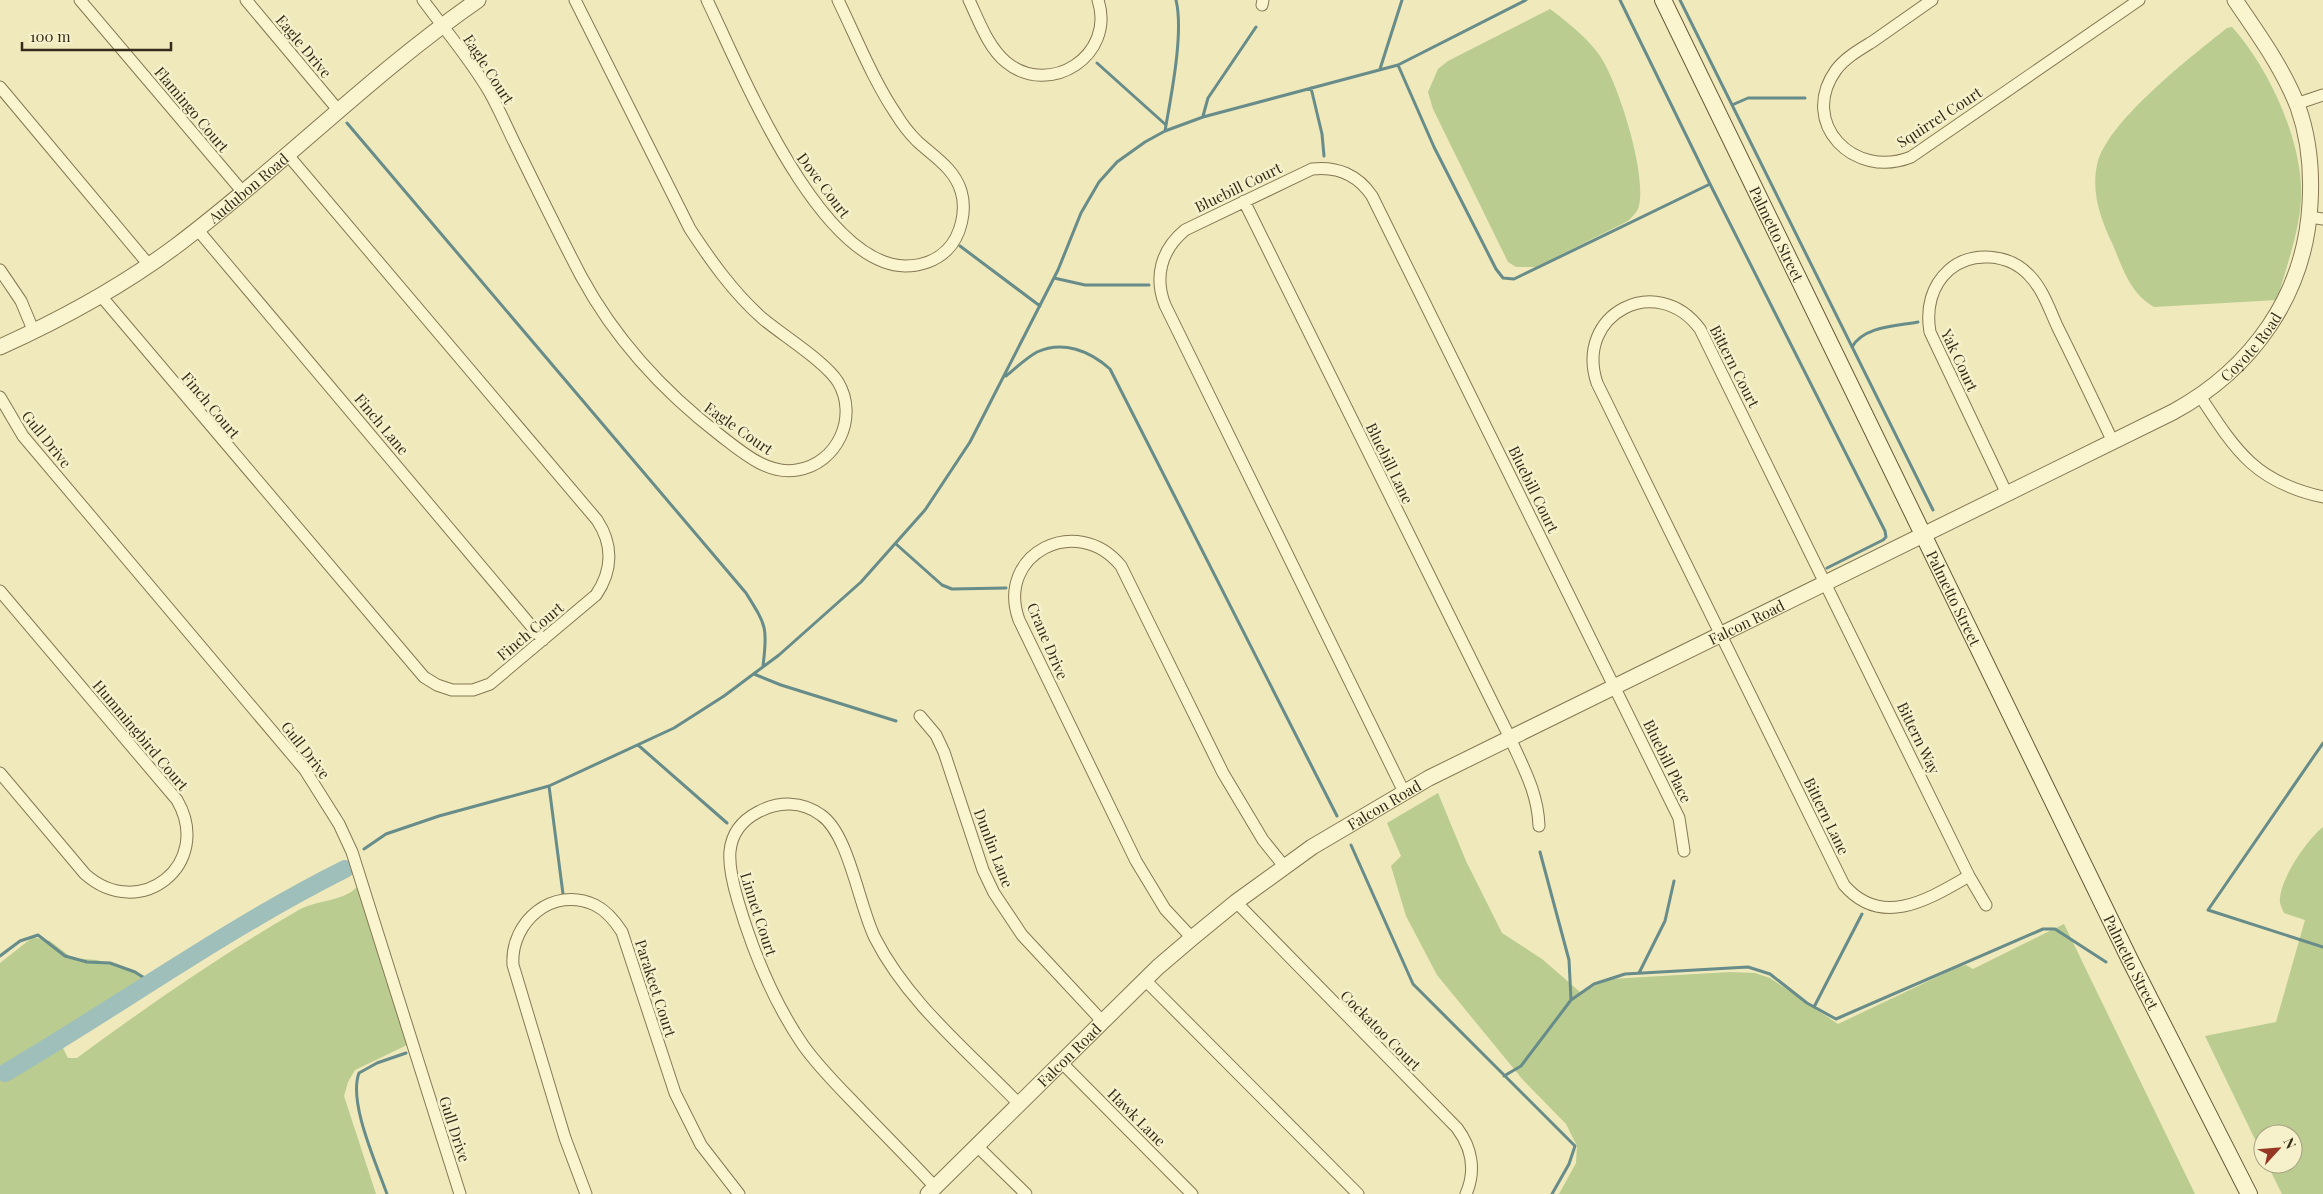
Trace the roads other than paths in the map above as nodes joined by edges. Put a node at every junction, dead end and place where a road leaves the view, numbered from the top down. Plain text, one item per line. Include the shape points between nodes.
1 (80, 0) edge
2 (246, 0) edge
3 (423, 0) edge
4 (478, 0) edge
5 (575, 0) edge
6 (707, 0) edge
7 (838, 0) edge
8 (969, 0) edge
9 (1098, 0) edge
10 (1663, 0) edge
11 (1932, 0) edge
12 (2139, 0) edge
13 (2238, 1) edge
14 (442, 26) junction
15 (0, 87) edge
16 (2323, 95) edge
17 (2296, 104) junction
18 (339, 111) junction
19 (287, 154) junction
20 (242, 192) junction
21 (1244, 201) junction
22 (2316, 218) edge
23 (197, 229) junction
24 (149, 265) junction
25 (0, 270) edge
26 (101, 296) junction
27 (34, 332) junction
28 (0, 347) edge
29 (2200, 396) junction
30 (0, 397) edge
31 (2113, 442) junction
32 (2007, 494) junction
33 (2323, 498) edge
34 (1924, 535) junction
35 (1827, 583) junction
36 (0, 591) edge
37 (1720, 635) junction
38 (543, 640) junction
39 (1615, 687) junction
40 (920, 716) dead end
41 (1510, 738) junction
42 (0, 773) edge
43 (1404, 792) junction
44 (1539, 826) dead end
45 (1684, 851) dead end
46 (1284, 866) junction
47 (1969, 876) junction
48 (1236, 902) junction
49 (1986, 905) dead end
50 (1192, 938) junction
51 (1146, 980) junction
52 (1103, 1022) junction
53 (1061, 1062) junction
54 (1019, 1104) junction
55 (977, 1146) junction
56 (932, 1190) edge
57 (460, 1194) edge
58 (586, 1194) edge
59 (739, 1194) edge
60 (1026, 1194) edge
61 (1192, 1194) edge
62 (1358, 1194) edge
63 (1466, 1194) edge
64 (2249, 1194) edge

1 - 20 street, Flamingo Court
2 - 18 street, Eagle Drive
3 - 14 street
4 - 14 street, Audubon Road
5 - 14 street, Eagle Court via 690,229 707,255 747,304 828,370 838,382 846,406 843,430 836,446 815,464 788,471 761,464 701,421 635,354 582,277 491,94
6 - 7 street, Dove Court via 789,165 822,211 855,243 887,263 919,265 942,254 955,239 963,215 961,190 948,168 917,141 896,114
8 - 9 street via 1000,57 1021,71 1046,76 1071,69 1092,50 1101,23
10 - 34 main road, Palmetto Street
11 - 12 street, Squirrel Court via 1848,58 1831,78 1824,104 1827,122 1834,139 1856,157 1883,163 1910,157
13 - 17 street, Coyote Road via 2271,54
14 - 18 street, Audubon Road
15 - 24 street
16 - 17 street
17 - 22 street, Coyote Road via 2310,160
18 - 19 street, Audubon Road
19 - 20 street, Audubon Road
19 - 38 street, Finch Court via 601,526 609,557 607,573 600,588
20 - 23 street, Audubon Road
21 - 39 street, Bluebill Court via 1304,172 1321,168 1346,173 1367,188
21 - 41 street, Bluebill Lane
21 - 43 street, Bluebill Court via 1185,230 1172,242 1161,264 1162,298
22 - 29 street, Coyote Road via 2296,278 2275,319 2247,356
23 - 24 street, Audubon Road
23 - 38 street, Finch Lane
24 - 26 street, Audubon Road
25 - 27 street via 20,301
26 - 27 street, Audubon Road
26 - 38 street, Finch Court via 424,678 452,690 483,687
27 - 28 street, Audubon Road
29 - 31 street, Coyote Road
29 - 33 street via 2229,440 2254,466 2284,486
30 - 57 street, Gull Drive via 24,436 323,796 352,852
31 - 32 street, Coyote Road
31 - 32 street, Yak Court via 2048,306 2029,275 2013,264 1994,258 1975,258 1956,265 1934,290 1929,307 1930,332
32 - 34 street, Coyote Road
34 - 35 street, Falcon Road
34 - 64 main road, Palmetto Street via 2130,960
35 - 37 street, Falcon Road
35 - 37 street, Bittern Court via 1695,322 1673,306 1656,302 1638,303 1621,309 1602,326 1595,342 1592,358 1594,375
35 - 47 street, Bittern Way
36 - 42 street, Hummingbird Court via 177,800 186,824 187,841 182,858 166,880 149,889 130,893 101,886 85,874
37 - 39 street, Falcon Road
37 - 47 street, Bittern Lane via 1849,891 1876,906 1898,908 1919,902
39 - 41 street, Falcon Road
39 - 45 street, Bluebill Place via 1679,818
40 - 52 street, Dunlin Lane via 936,735 944,752 983,870 994,893 1022,935
41 - 43 street, Falcon Road
41 - 44 street, Bluebill Lane via 1534,790
43 - 46 street, Falcon Road
46 - 48 street, Falcon Road
46 - 50 street, Crane Drive via 1259,833 1223,773 1121,566 1100,547 1082,541 1063,541 1037,552 1017,582 1015,608 1019,620 1136,861 1165,909
47 - 49 street, Bittern Way
48 - 50 street, Falcon Road
48 - 63 street, Cockatoo Court via 1457,1128 1471,1159 1471,1177
50 - 51 street, Falcon Road
51 - 52 street, Falcon Road
51 - 62 street
52 - 53 street, Falcon Road
53 - 54 street, Falcon Road
53 - 61 street, Hawk Lane
54 - 55 street, Falcon Road
54 - 56 street, Linnet Court via 920,1004 888,961 870,926 841,840 826,818 807,807 786,804 765,808 747,820 732,843 730,871 744,924 768,986 804,1046 825,1073
55 - 56 street, Falcon Road
55 - 60 street
58 - 59 street, Parakeet Court via 562,1128 513,965 514,942 525,922 543,908 567,900 595,905 610,916 622,932 675,1093 702,1144

